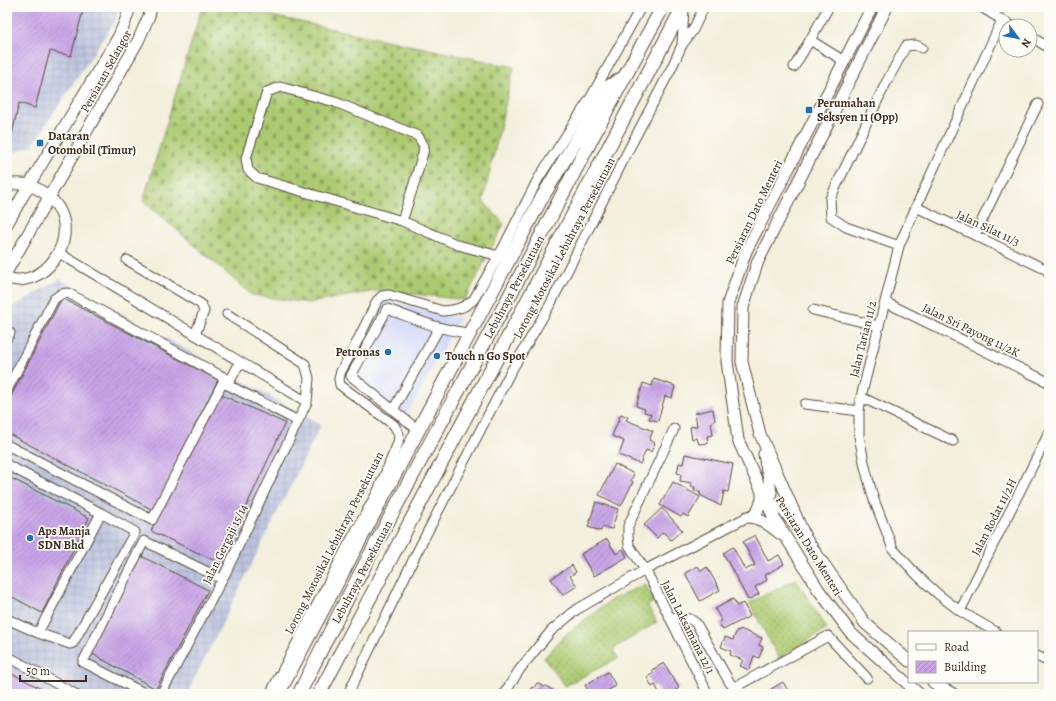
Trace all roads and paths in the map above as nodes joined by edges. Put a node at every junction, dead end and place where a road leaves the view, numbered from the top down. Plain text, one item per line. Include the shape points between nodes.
1 (130, 7) edge
2 (151, 7) edge
3 (641, 7) edge
4 (663, 7) edge
5 (684, 7) edge
6 (704, 7) edge
7 (872, 7) edge
8 (981, 7) edge
9 (886, 8) edge
10 (827, 10) dead end
11 (999, 18) edge
12 (998, 29) edge
13 (810, 40) junction
14 (1038, 41) edge
15 (682, 45) junction
16 (922, 48) dead end
17 (1049, 48) edge
18 (844, 61) junction
19 (794, 66) dead end
20 (623, 78) junction
21 (1038, 104) dead end
22 (7, 185) edge
23 (30, 185) junction
24 (50, 197) junction
25 (916, 207) junction
26 (402, 221) junction
27 (7, 224) edge
28 (975, 235) junction
29 (899, 246) junction
30 (59, 253) junction
31 (503, 258) junction
32 (127, 260) dead end
33 (1049, 270) edge
34 (7, 271) edge
35 (7, 278) edge
36 (885, 302) junction
37 (813, 310) dead end
38 (227, 314) dead end
39 (879, 326) junction
40 (439, 328) junction
41 (469, 333) junction
42 (196, 334) junction
43 (352, 352) junction
44 (362, 357) junction
45 (240, 362) junction
46 (1046, 381) dead end
47 (7, 390) edge
48 (861, 397) junction
49 (307, 402) junction
50 (805, 404) dead end
51 (393, 410) junction
52 (859, 411) junction
53 (298, 421) junction
54 (674, 429) dead end
55 (418, 430) junction
56 (1049, 433) edge
57 (763, 440) junction
58 (953, 441) dead end
59 (7, 444) edge
60 (7, 465) edge
61 (762, 492) junction
62 (769, 506) junction
63 (101, 513) junction
64 (752, 515) junction
65 (787, 539) junction
66 (806, 539) junction
67 (645, 570) junction
68 (222, 579) junction
69 (960, 611) junction
70 (669, 617) junction
71 (7, 619) edge
72 (994, 631) edge
73 (38, 633) junction
74 (7, 656) edge
75 (1038, 656) edge
76 (908, 660) edge
77 (1049, 662) edge
78 (867, 678) dead end
79 (934, 683) edge
80 (277, 692) edge
81 (75, 694) edge
82 (146, 694) edge
83 (161, 694) edge
84 (299, 694) edge
85 (319, 694) edge
86 (348, 694) edge
87 (504, 694) edge
88 (708, 694) edge
89 (919, 694) edge
90 (952, 694) edge

1 - 23 main road, Persiaran Selangor via 119,36
2 - 24 main road, Persiaran Selangor via 138,42
3 - 31 street, Lorong Motosikal Lebuhraya Persekutuan via 591,97 538,179
4 - 20 highway, Lebuhraya Persekutuan
5 - 15 street
5 - 85 highway, Lebuhraya Persekutuan
6 - 15 street, Lorong Motosikal Lebuhraya Persekutuan via 693,30
7 - 18 main road, Persiaran Dato Menteri
8 - 11 street
9 - 57 main road, Persiaran Dato Menteri via 758,261 743,307 742,362
10 - 13 street
12 - 25 street, Jalan Tarian 11/2
13 - 18 street
13 - 19 street
14 - 17 street
15 - 86 street, Lorong Motosikal Lebuhraya Persekutuan via 551,303 510,373 416,554
16 - 29 street via 906,46 866,122 830,199 831,217 846,227
18 - 61 main road, Persiaran Dato Menteri via 746,251 728,303 726,361 738,440
20 - 31 highway via 608,87
20 - 84 highway, Lebuhraya Persekutuan
21 - 28 street
22 - 23 main road
23 - 24 main road
23 - 27 main road, Persiaran Selangor
24 - 30 main road via 59,209 64,223 64,239
24 - 34 main road, Persiaran Selangor
25 - 28 street, Jalan Silat 11/3
25 - 29 street, Jalan Tarian 11/2
26 - 26 street via 423,153 424,146 418,136 335,102 280,87 267,92 246,158 248,170 257,178
26 - 31 street via 458,245
28 - 33 street, Jalan Silat 11/3
29 - 36 street, Jalan Tarian 11/2
30 - 35 main road via 49,266 35,276 19,280
30 - 42 street
31 - 41 highway
31 - 43 street, Lorong Motosikal Lebuhraya Persekutuan via 468,306 443,311 389,295 382,296 377,301
32 - 42 street via 201,304 204,311
36 - 39 street, Jalan Tarian 11/2
36 - 46 street, Jalan Sri Payong 11/2K
37 - 39 street
38 - 49 street, Jalan Gergaji 15/14 via 305,364 310,378
39 - 48 street, Jalan Tarian 11/2
40 - 41 street
40 - 44 street via 387,309
40 - 51 street
41 - 55 highway
42 - 45 street
43 - 44 street
43 - 80 street, Lorong Motosikal Lebuhraya Persekutuan via 341,371 340,385 394,425 399,434 398,443 377,492 347,547
44 - 51 street via 351,376
45 - 49 street
45 - 53 street via 228,385
47 - 59 street via 54,299 68,292 225,378 152,520
48 - 52 street, Jalan Tarian 11/2
48 - 58 street
49 - 53 street, Jalan Gergaji 15/14
50 - 52 street
51 - 55 street
52 - 69 street, Jalan Tarian 11/2 via 859,436 865,466 873,497 893,549 919,577
53 - 68 street, Jalan Gergaji 15/14
54 - 67 street, Jalan Laksamana 12/1 via 628,526 629,545
55 - 80 highway
56 - 69 street, Jalan Rodat 11/2H
57 - 62 main road via 771,492
57 - 66 main road, Persiaran Dato Menteri
60 - 63 street
61 - 62 main road, Persiaran Dato Menteri
61 - 64 main road via 762,500
62 - 64 street
62 - 65 main road, Persiaran Dato Menteri
62 - 66 main road via 776,506 785,512
63 - 73 street
63 - 73 street via 135,532 73,643
64 - 65 main road
64 - 67 street
65 - 89 main road, Persiaran Dato Menteri via 818,589 852,633
66 - 76 main road, Persiaran Dato Menteri via 865,623
67 - 70 street, Jalan Laksamana 12/1
67 - 87 street via 563,620 520,669
68 - 82 street via 144,541 83,662
68 - 83 street, Jalan Gergaji 15/14
69 - 72 street, Jalan Tarian 11/2
70 - 78 street via 690,619 696,623 733,686 828,636
70 - 88 street, Jalan Laksamana 12/1
71 - 73 street
74 - 81 street
75 - 77 street
79 - 90 main road

